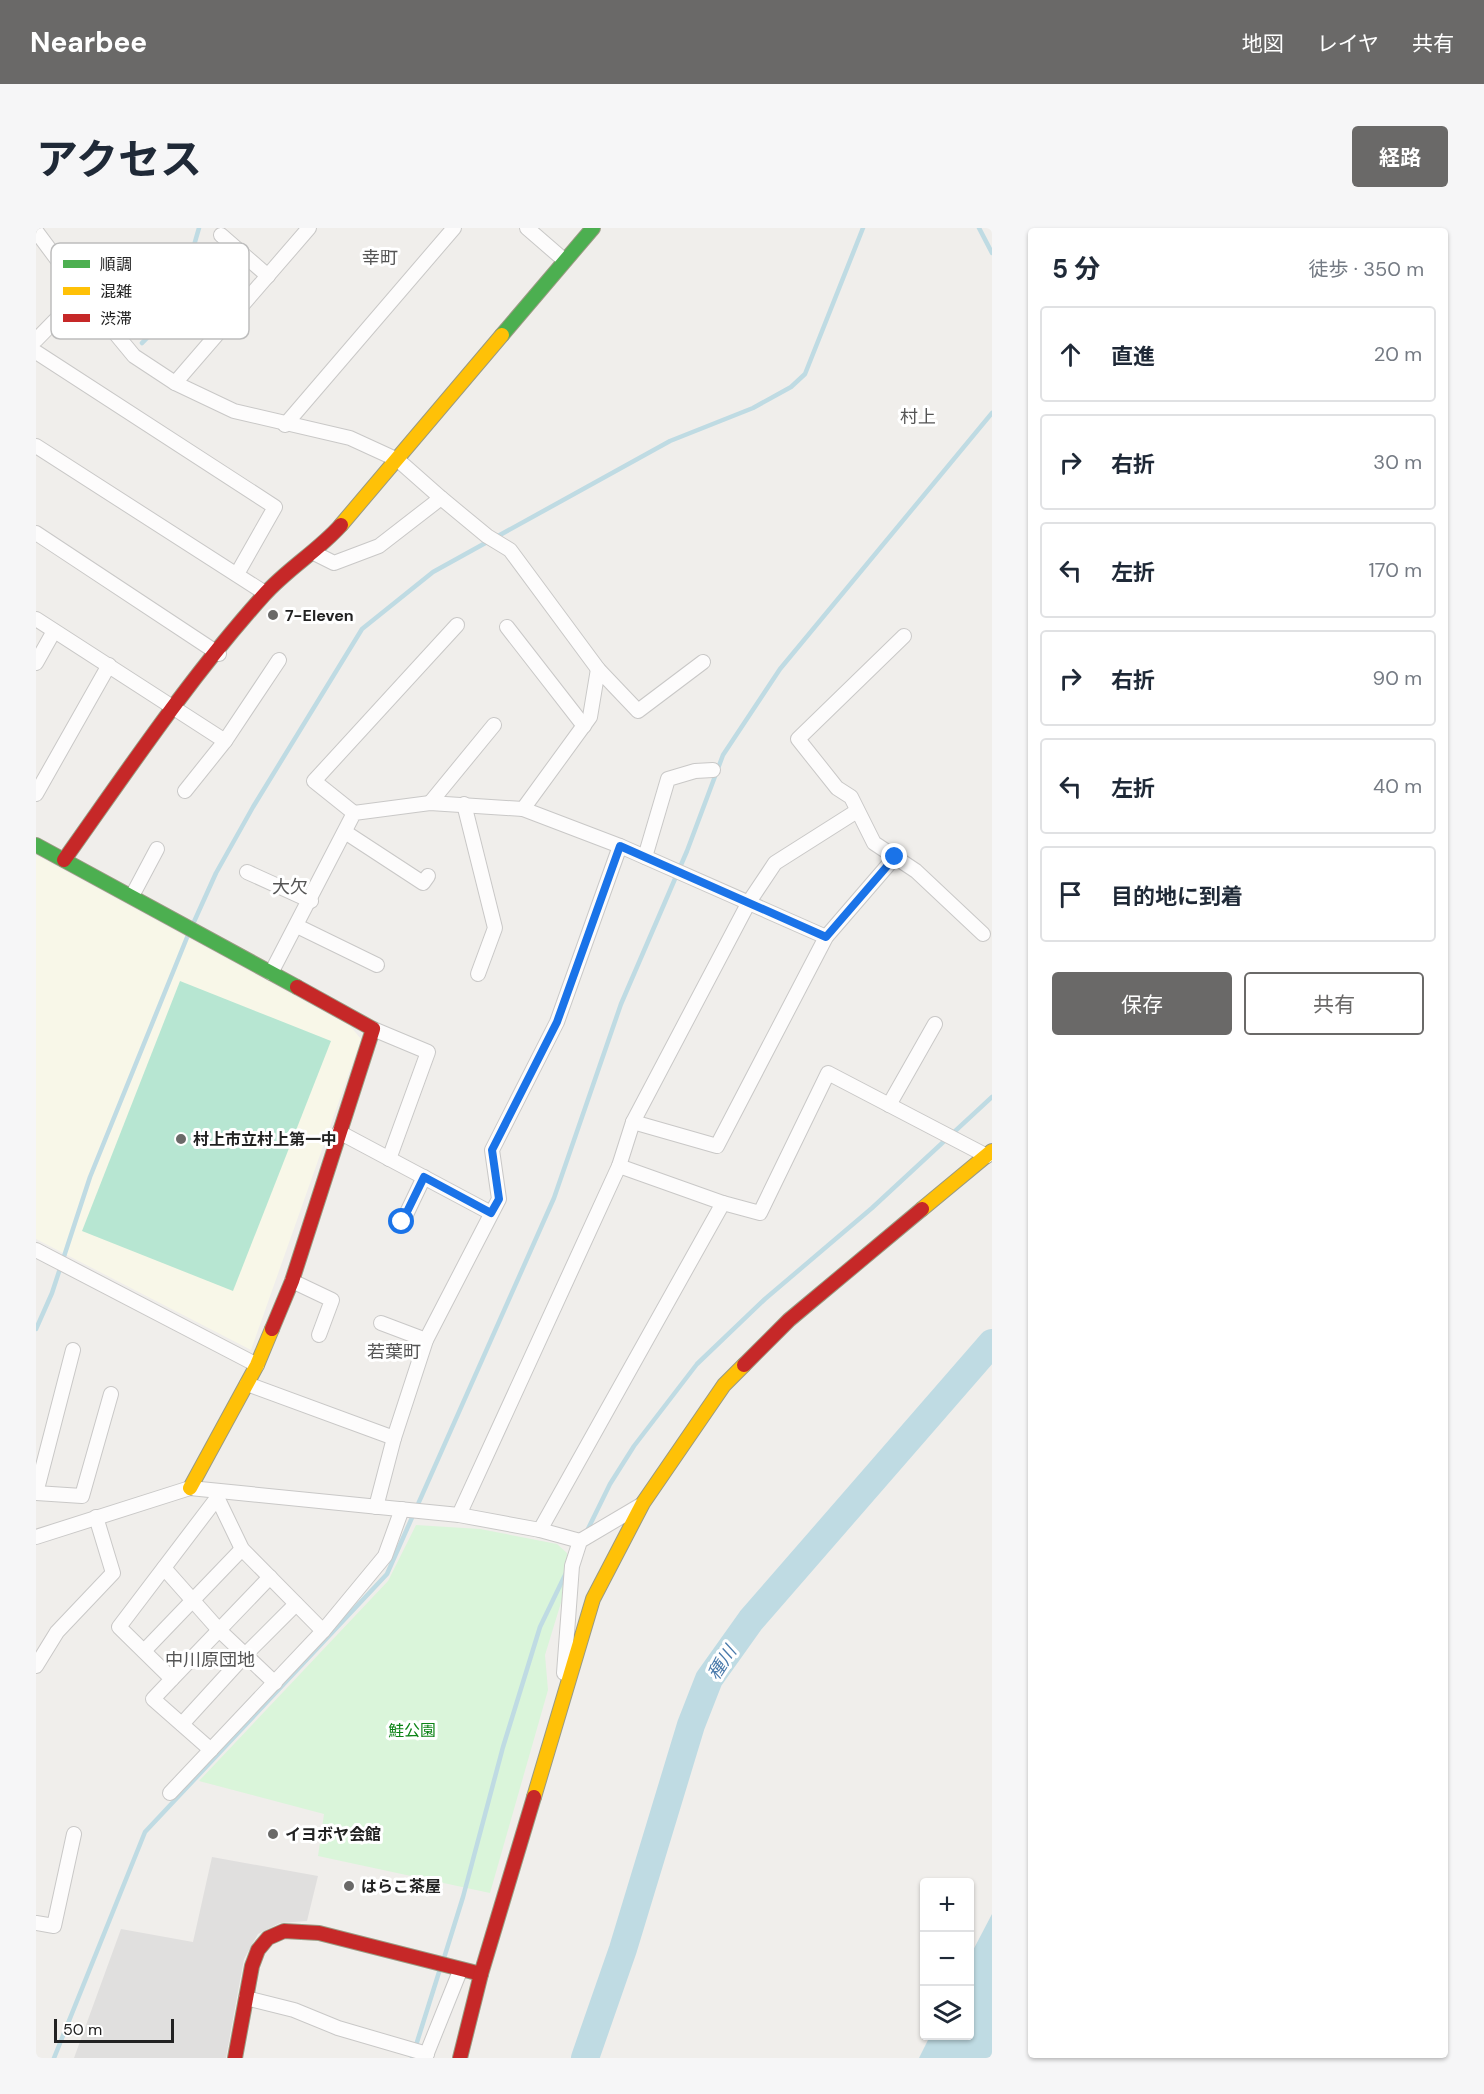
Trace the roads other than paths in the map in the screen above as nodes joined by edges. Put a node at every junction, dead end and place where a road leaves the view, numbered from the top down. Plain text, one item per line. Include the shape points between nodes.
1 (309, 228) edge
2 (454, 228) edge
3 (526, 228) edge
4 (593, 228) edge
5 (36, 231) edge
6 (221, 235) dead end
7 (230, 243) edge
8 (51, 251) edge
9 (249, 259) edge
10 (564, 260) junction
11 (268, 276) junction
12 (249, 298) edge
13 (51, 325) edge
14 (120, 339) edge
15 (213, 339) edge
16 (36, 340) edge
17 (36, 352) edge
18 (175, 382) junction
19 (285, 425) junction
20 (36, 446) edge
21 (398, 460) junction
22 (441, 498) junction
23 (36, 533) edge
24 (314, 553) junction
25 (237, 574) junction
26 (265, 593) junction
27 (36, 619) edge
28 (457, 625) dead end
29 (507, 627) dead end
30 (54, 631) junction
31 (904, 636) dead end
32 (219, 654) junction
33 (279, 660) dead end
34 (36, 663) edge
35 (703, 663) dead end
36 (109, 665) junction
37 (598, 669) junction
38 (174, 706) junction
39 (494, 725) dead end
40 (584, 726) junction
41 (225, 741) junction
42 (713, 770) dead end
43 (185, 791) dead end
44 (36, 794) edge
45 (430, 803) junction
46 (464, 804) junction
47 (523, 809) junction
48 (857, 811) junction
49 (354, 813) junction
50 (345, 832) junction
51 (36, 845) edge
52 (620, 846) junction
53 (157, 849) dead end
54 (645, 857) junction
55 (895, 857) junction
56 (64, 860) junction
57 (247, 872) dead end
58 (428, 876) dead end
59 (132, 896) junction
60 (311, 901) junction
61 (749, 902) junction
62 (297, 926) junction
63 (983, 934) dead end
64 (826, 937) junction
65 (377, 965) dead end
66 (271, 973) junction
67 (478, 974) dead end
68 (935, 1024) dead end
69 (373, 1029) junction
70 (890, 1105) junction
71 (633, 1122) junction
72 (339, 1132) junction
73 (989, 1153) edge
74 (389, 1159) junction
75 (619, 1166) junction
76 (424, 1177) junction
77 (723, 1203) junction
78 (491, 1213) junction
79 (402, 1222) dead end
80 (36, 1250) edge
81 (292, 1281) junction
82 (381, 1323) dead end
83 (319, 1335) dead end
84 (426, 1340) junction
85 (73, 1350) dead end
86 (257, 1365) junction
87 (247, 1384) junction
88 (111, 1394) dead end
89 (394, 1438) junction
90 (190, 1488) junction
91 (36, 1493) edge
92 (215, 1494) junction
93 (643, 1503) junction
94 (376, 1507) junction
95 (402, 1509) junction
96 (459, 1515) junction
97 (96, 1517) junction
98 (540, 1530) junction
99 (36, 1537) edge
100 (580, 1540) junction
101 (242, 1549) junction
102 (164, 1568) junction
103 (270, 1577) junction
104 (192, 1599) junction
105 (296, 1604) junction
106 (219, 1630) junction
107 (324, 1631) junction
108 (144, 1652) junction
109 (245, 1654) junction
110 (36, 1666) edge
111 (172, 1679) junction
112 (274, 1683) junction
113 (563, 1692) junction
114 (182, 1724) junction
115 (211, 1750) junction
116 (170, 1793) dead end
117 (74, 1834) dead end
118 (36, 1923) edge
119 (460, 1971) junction
120 (481, 1974) junction
121 (246, 1998) junction
122 (426, 2056) edge
123 (235, 2058) edge
124 (460, 2058) edge

1 - 11 street
2 - 19 street
3 - 10 street
4 - 10 street
5 - 8 street
6 - 7 street
9 - 11 street
10 - 21 street
11 - 12 street
13 - 16 street
14 - 18 street via 134,356
15 - 18 street
17 - 25 street via 275,507
18 - 19 street via 234,411
19 - 21 street via 350,438
20 - 25 street
21 - 22 street
21 - 24 street
22 - 24 street via 379,546 334,563
22 - 37 street via 510,550
23 - 32 street
24 - 26 street
25 - 26 street
26 - 32 street
27 - 30 street
28 - 49 street via 314,781
29 - 40 street
30 - 34 street
30 - 36 street
31 - 48 street via 798,739 837,788 851,797
32 - 38 street
33 - 41 street
35 - 37 street via 638,711
36 - 38 street
36 - 44 street
37 - 40 street via 590,717
38 - 41 street
38 - 56 street
39 - 45 street
40 - 47 street
41 - 43 street
42 - 54 street via 668,779
45 - 46 street
45 - 49 street
46 - 47 street
46 - 67 street via 495,928
47 - 52 street
48 - 55 street via 874,843
48 - 61 street via 775,863
49 - 50 street
50 - 58 street via 423,884
50 - 60 street
51 - 56 street
52 - 54 street
52 - 78 street via 557,1022 492,1150 499,1199
53 - 59 street
54 - 61 street
55 - 63 street via 916,871
55 - 64 street
56 - 59 street
57 - 60 street
59 - 66 street
60 - 62 street
61 - 64 street
61 - 71 street
62 - 65 street
62 - 66 street
64 - 71 street via 717,1146
66 - 69 street
68 - 70 street
69 - 72 street
69 - 74 street via 428,1052
70 - 73 street
70 - 77 street via 828,1072 760,1213
71 - 75 street
72 - 74 street
72 - 81 street
73 - 93 street via 789,1320 724,1385
74 - 76 street
75 - 77 street
75 - 96 street
76 - 78 street
76 - 79 street
77 - 98 street
78 - 84 street
80 - 86 street
81 - 83 street via 332,1300
81 - 86 street
82 - 84 street
84 - 89 street
85 - 91 street
86 - 87 street
87 - 89 street
87 - 90 street
88 - 91 street via 82,1496
89 - 94 street
90 - 92 street
90 - 97 street
92 - 94 street
92 - 101 street
92 - 102 street
93 - 100 street
93 - 113 street via 593,1599
94 - 95 street
95 - 96 street
95 - 107 street via 385,1556
96 - 98 street
97 - 99 street
97 - 110 street via 113,1573 57,1632
98 - 100 street
100 - 113 street via 572,1566
101 - 103 street
101 - 104 street
102 - 104 street
102 - 108 street via 119,1627
103 - 105 street
103 - 106 street
104 - 106 street
104 - 108 street
105 - 107 street
105 - 109 street
106 - 109 street
106 - 111 street
107 - 112 street
108 - 111 street
109 - 112 street
109 - 114 street
111 - 114 street via 153,1699
112 - 115 street
113 - 120 street
114 - 115 street
115 - 116 street
117 - 118 street via 54,1926
119 - 120 street
119 - 121 street via 319,1933 284,1931 268,1938 258,1950
119 - 122 street
120 - 124 street
121 - 122 street via 294,2010
121 - 123 street

